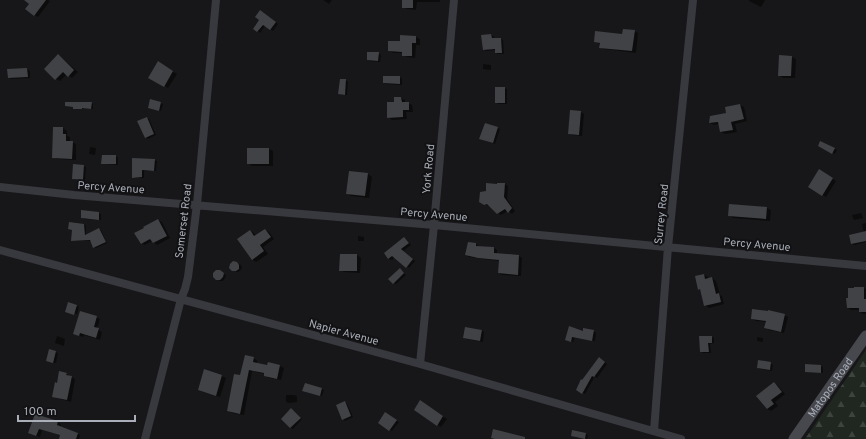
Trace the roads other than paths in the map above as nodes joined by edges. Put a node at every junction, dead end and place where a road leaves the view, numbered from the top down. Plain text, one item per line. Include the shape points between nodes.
1 (216, 0) edge
2 (454, 0) edge
3 (693, 0) edge
4 (0, 187) edge
5 (197, 204) junction
6 (434, 225) junction
7 (668, 247) junction
8 (0, 250) edge
9 (866, 266) edge
10 (181, 299) junction
11 (866, 336) edge
12 (420, 364) junction
13 (654, 431) junction
14 (144, 439) edge
15 (681, 439) edge
16 (794, 439) edge

1 - 5 street, Somerset Road
2 - 6 street, York Road
3 - 7 street, Surrey Road
4 - 5 street, Percy Avenue
5 - 6 street, Percy Avenue
5 - 10 street, Somerset Road via 188,277
6 - 7 street, Percy Avenue
6 - 12 street, York Road
7 - 9 street, Percy Avenue
7 - 13 street, Surrey Road
8 - 10 street, Napier Avenue
10 - 12 street, Napier Avenue
10 - 14 street, Somerset Road
11 - 16 main road, Matopos Road
12 - 13 street, Napier Avenue
13 - 15 street, Napier Avenue

